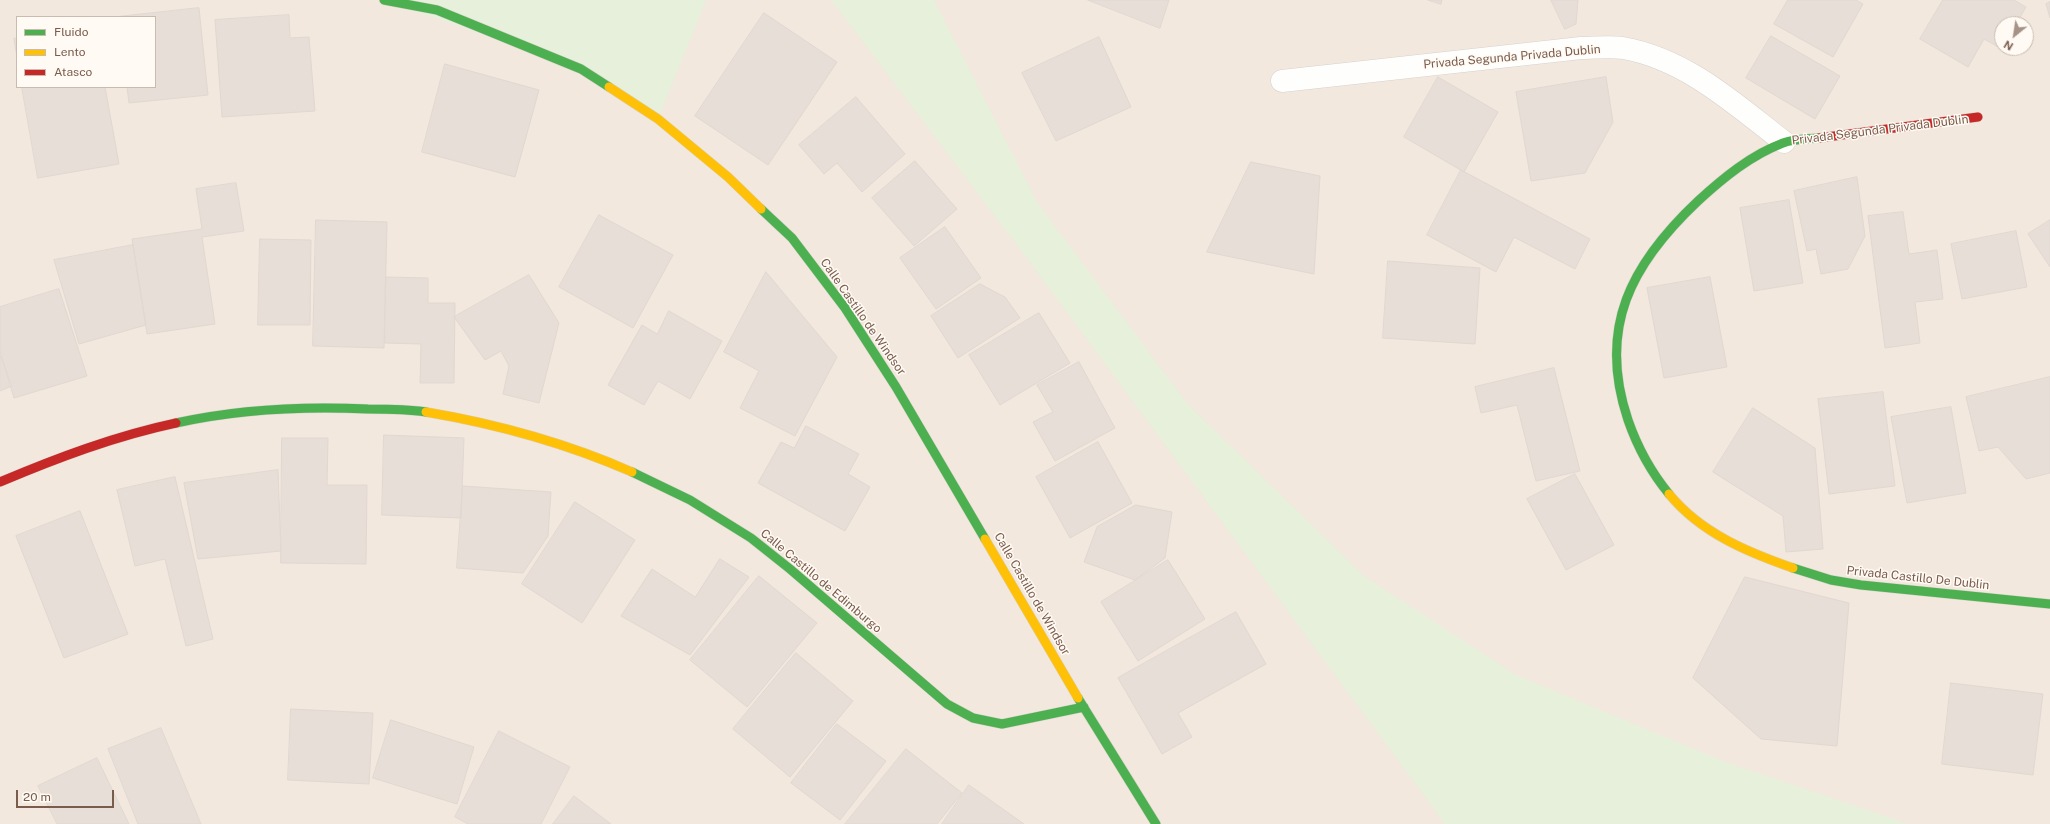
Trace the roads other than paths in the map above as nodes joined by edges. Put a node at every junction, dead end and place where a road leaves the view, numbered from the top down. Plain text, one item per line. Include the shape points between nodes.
1 (384, 0) edge
2 (1282, 81) dead end
3 (1978, 117) dead end
4 (1784, 142) junction
5 (0, 482) edge
6 (2050, 604) edge
7 (1084, 707) junction
8 (1156, 824) edge

1 - 7 street, Calle Castillo de Windsor via 437,10 581,69 658,119 728,177 792,238 845,308 896,387
2 - 4 street, Privada Segunda Privada Dublin via 1580,48 1622,48 1666,60 1711,86
3 - 4 street, Privada Segunda Privada Dublin
4 - 6 street, Privada Castillo De Dublin via 1762,151 1729,174 1692,207 1656,246 1636,278 1620,315 1615,346 1617,378 1626,412 1642,451 1666,492 1700,525 1741,549 1800,571 1853,584
5 - 7 street, Calle Castillo de Edimburgo via 122,437 183,421 262,410 342,407 418,411 489,425 550,441 619,468 676,492 725,520 770,551 947,704 973,718 1002,724
7 - 8 street, Calle Castillo de Windsor

